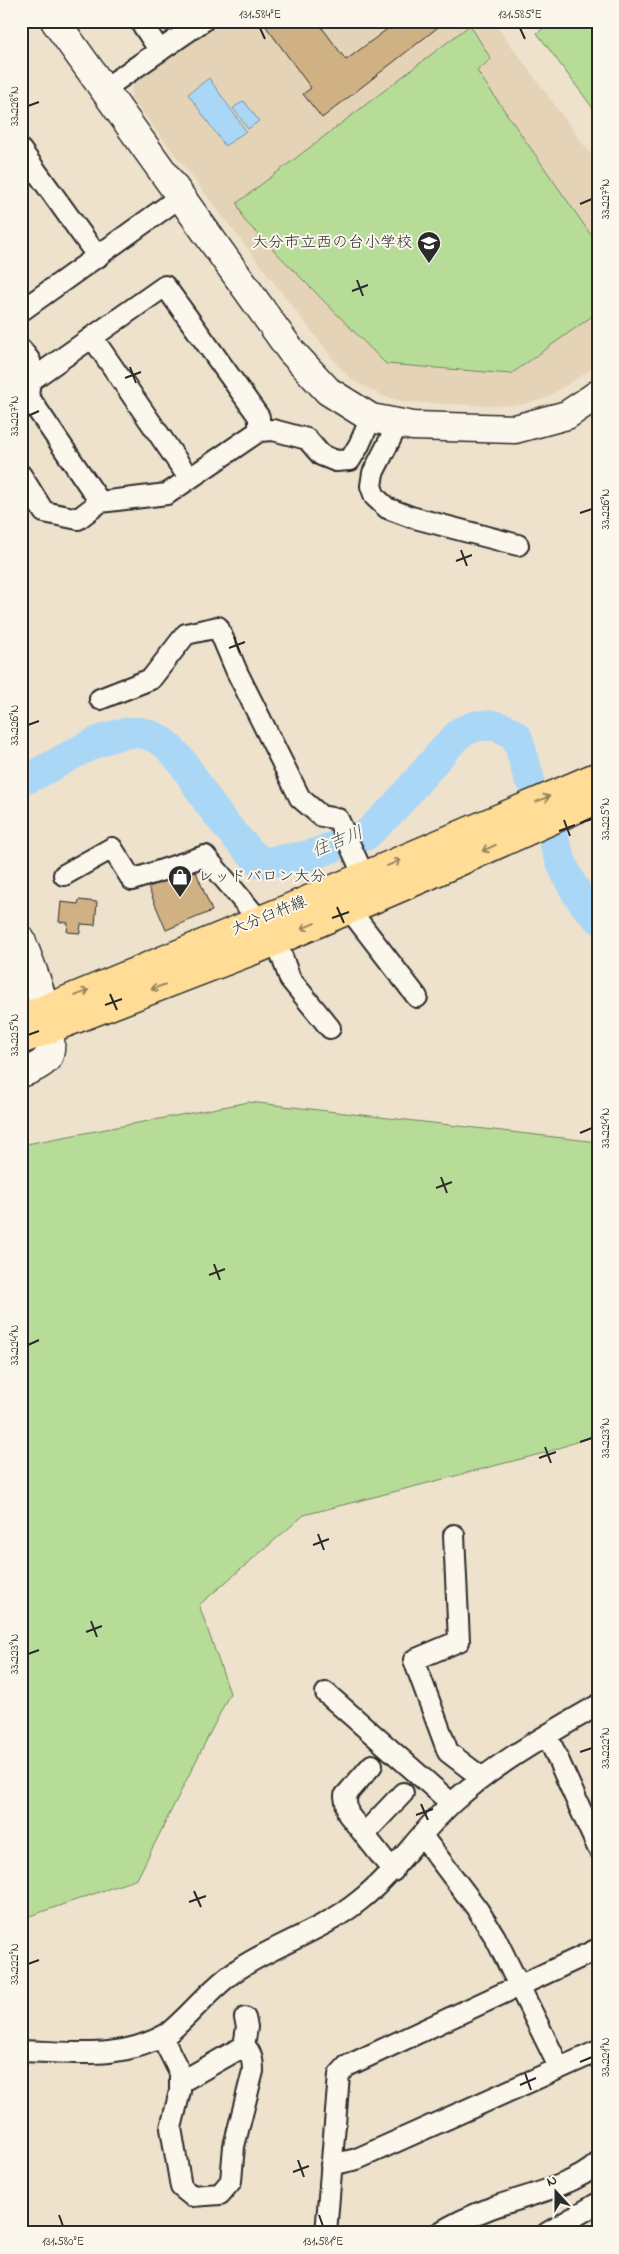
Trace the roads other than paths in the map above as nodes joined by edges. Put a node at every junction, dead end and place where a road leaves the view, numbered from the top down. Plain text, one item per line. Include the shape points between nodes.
1 (55, 21) edge
2 (140, 21) edge
3 (203, 21) edge
4 (160, 51) junction
5 (104, 89) junction
6 (21, 150) edge
7 (180, 197) junction
8 (98, 257) junction
9 (21, 311) edge
10 (92, 337) junction
11 (21, 349) edge
12 (21, 368) edge
13 (598, 394) edge
14 (371, 418) junction
15 (398, 424) junction
16 (259, 431) junction
17 (21, 476) edge
18 (189, 478) junction
19 (100, 502) junction
20 (518, 545) dead end
21 (100, 699) dead end
22 (598, 776) edge
23 (598, 799) edge
24 (64, 875) dead end
25 (360, 884) junction
26 (267, 931) junction
27 (21, 940) edge
28 (417, 997) dead end
29 (38, 1019) edge
30 (330, 1028) dead end
31 (21, 1040) edge
32 (21, 1073) edge
33 (454, 1535) dead end
34 (326, 1692) dead end
35 (598, 1705) edge
36 (547, 1735) junction
37 (372, 1764) dead end
38 (482, 1778) junction
39 (403, 1793) dead end
40 (452, 1804) junction
41 (364, 1834) junction
42 (422, 1836) junction
43 (598, 1848) edge
44 (393, 1870) junction
45 (598, 1949) edge
46 (521, 1985) junction
47 (245, 2018) dead end
48 (162, 2037) junction
49 (244, 2046) junction
50 (598, 2051) edge
51 (21, 2052) edge
52 (559, 2067) junction
53 (181, 2082) junction
54 (598, 2164) edge
55 (331, 2166) junction
56 (598, 2203) edge
57 (326, 2233) edge
58 (438, 2233) edge
59 (547, 2233) edge

1 - 5 street
2 - 4 street
3 - 4 street
4 - 5 street
5 - 7 street
6 - 8 street
7 - 8 street
7 - 14 street via 304,367 328,391
8 - 9 street
10 - 16 street via 165,286 259,417
10 - 18 street
10 - 19 street via 30,381 28,396
11 - 12 street via 30,362
13 - 15 street via 567,414 515,429
14 - 15 street
14 - 16 street via 350,460 336,462 322,455 307,439 273,430
15 - 20 street via 374,473 371,486 376,497 387,508 411,517
16 - 18 street
17 - 19 street via 44,512 78,519
18 - 19 street via 167,494
21 - 25 street via 151,679 186,634 218,627 300,798 321,816 338,819 343,828
25 -> 22 main road, 大分臼杵線
23 -> 25 main road, 大分臼杵線
24 - 26 street via 112,848 132,880 206,856
25 - 26 main road, 大分臼杵線
25 -> 26 main road, 大分臼杵線
25 - 28 street
26 - 29 main road, 大分臼杵線
26 - 30 street via 290,979
27 - 29 street
29 - 31 main road, 大分臼杵線
29 - 32 street via 48,1057
33 - 38 street via 460,1641 414,1660 448,1752
34 - 40 street
35 - 36 street
36 - 38 street
36 - 43 street
37 - 41 street via 344,1796 348,1814
38 - 40 street
39 - 41 street
40 - 42 street
41 - 44 street
42 - 44 street
42 - 46 street via 478,1910
44 - 48 street via 339,1916 227,1977
45 - 46 street
46 - 52 street
46 - 55 street via 346,2066 338,2075
47 - 49 street
48 - 51 street via 130,2049 96,2054
48 - 53 street via 177,2063
49 - 53 street
49 - 53 street via 253,2070 234,2146 231,2181 220,2194 192,2196 182,2187 171,2128
50 - 52 street
52 - 55 street via 357,2159
54 - 58 street via 530,2197 492,2208
55 - 57 street
56 - 59 street

